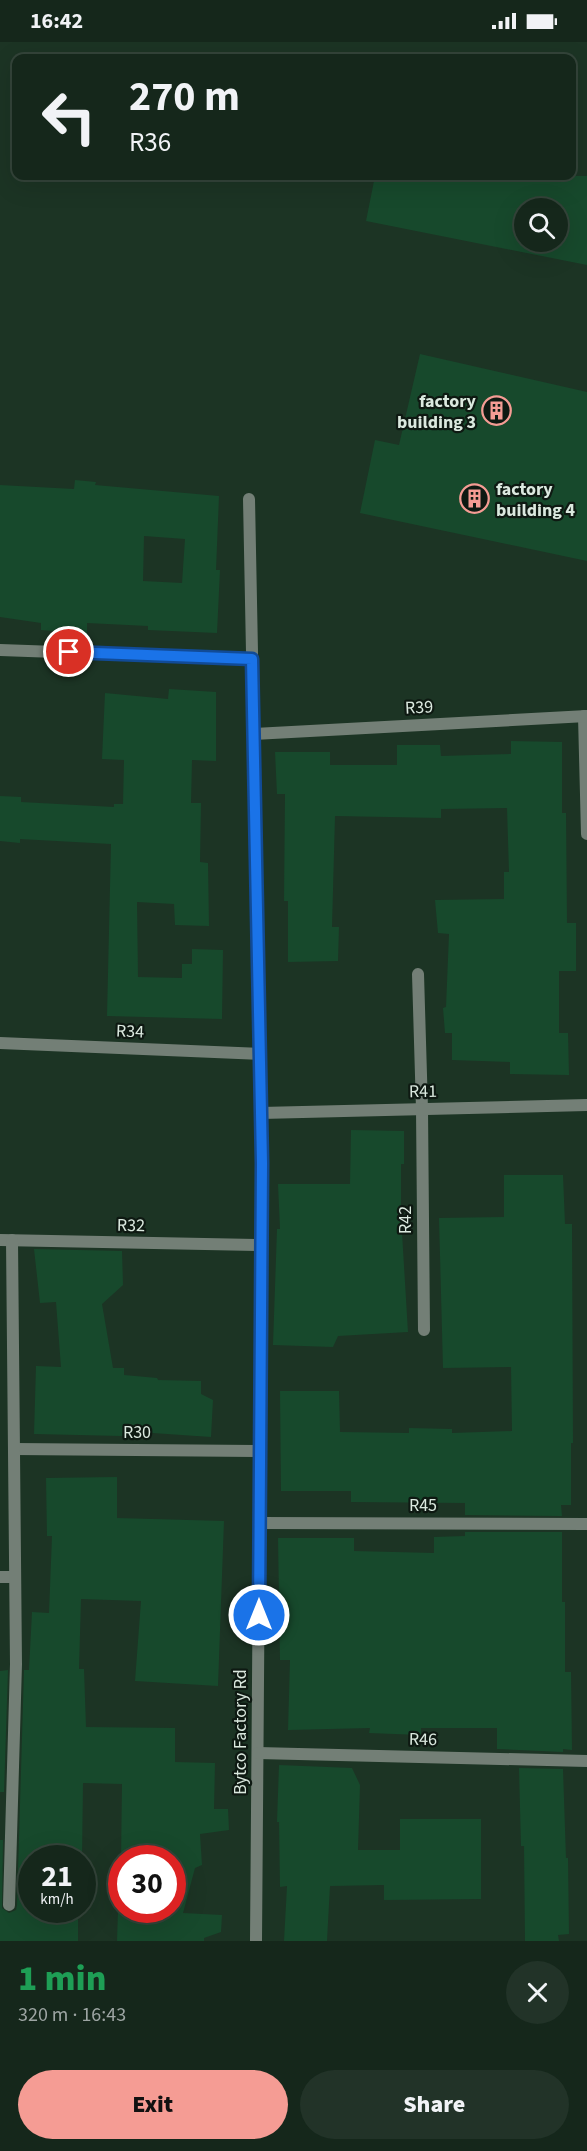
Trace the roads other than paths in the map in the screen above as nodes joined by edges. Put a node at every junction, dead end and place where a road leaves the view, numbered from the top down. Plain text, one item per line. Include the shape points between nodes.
1 (249, 499) dead end
2 (0, 650) edge
3 (252, 659) junction
4 (585, 716) edge
5 (253, 734) junction
6 (587, 834) edge
7 (418, 974) dead end
8 (0, 1043) edge
9 (260, 1054) junction
10 (587, 1105) edge
11 (422, 1109) junction
12 (261, 1113) junction
13 (6, 1240) edge
14 (261, 1245) junction
15 (424, 1330) dead end
16 (0, 1344) edge
17 (13, 1344) junction
18 (14, 1449) junction
19 (260, 1451) junction
20 (259, 1523) junction
21 (587, 1524) edge
22 (0, 1577) edge
23 (15, 1577) junction
24 (258, 1753) junction
25 (587, 1761) edge
26 (9, 1905) dead end
27 (256, 1941) edge

1 - 3 street, Bytco Factory Rd
2 - 3 street
3 - 5 street, Bytco Factory Rd
4 - 5 street, R39
4 - 6 street
5 - 9 street, Bytco Factory Rd
7 - 11 street, R42
8 - 9 street, R34
9 - 12 street, Bytco Factory Rd
10 - 11 street, R41
11 - 12 street, R41
11 - 15 street, R42
12 - 14 street, Bytco Factory Rd
13 - 14 street, R32
13 - 17 street
14 - 19 street, Bytco Factory Rd
16 - 17 street
17 - 18 street
18 - 19 street, R30
18 - 23 street
19 - 20 street, Bytco Factory Rd
20 - 21 street, R45
20 - 24 street, Bytco Factory Rd
22 - 23 street
23 - 26 street
24 - 25 street, R46
24 - 27 street, Bytco Factory Rd

